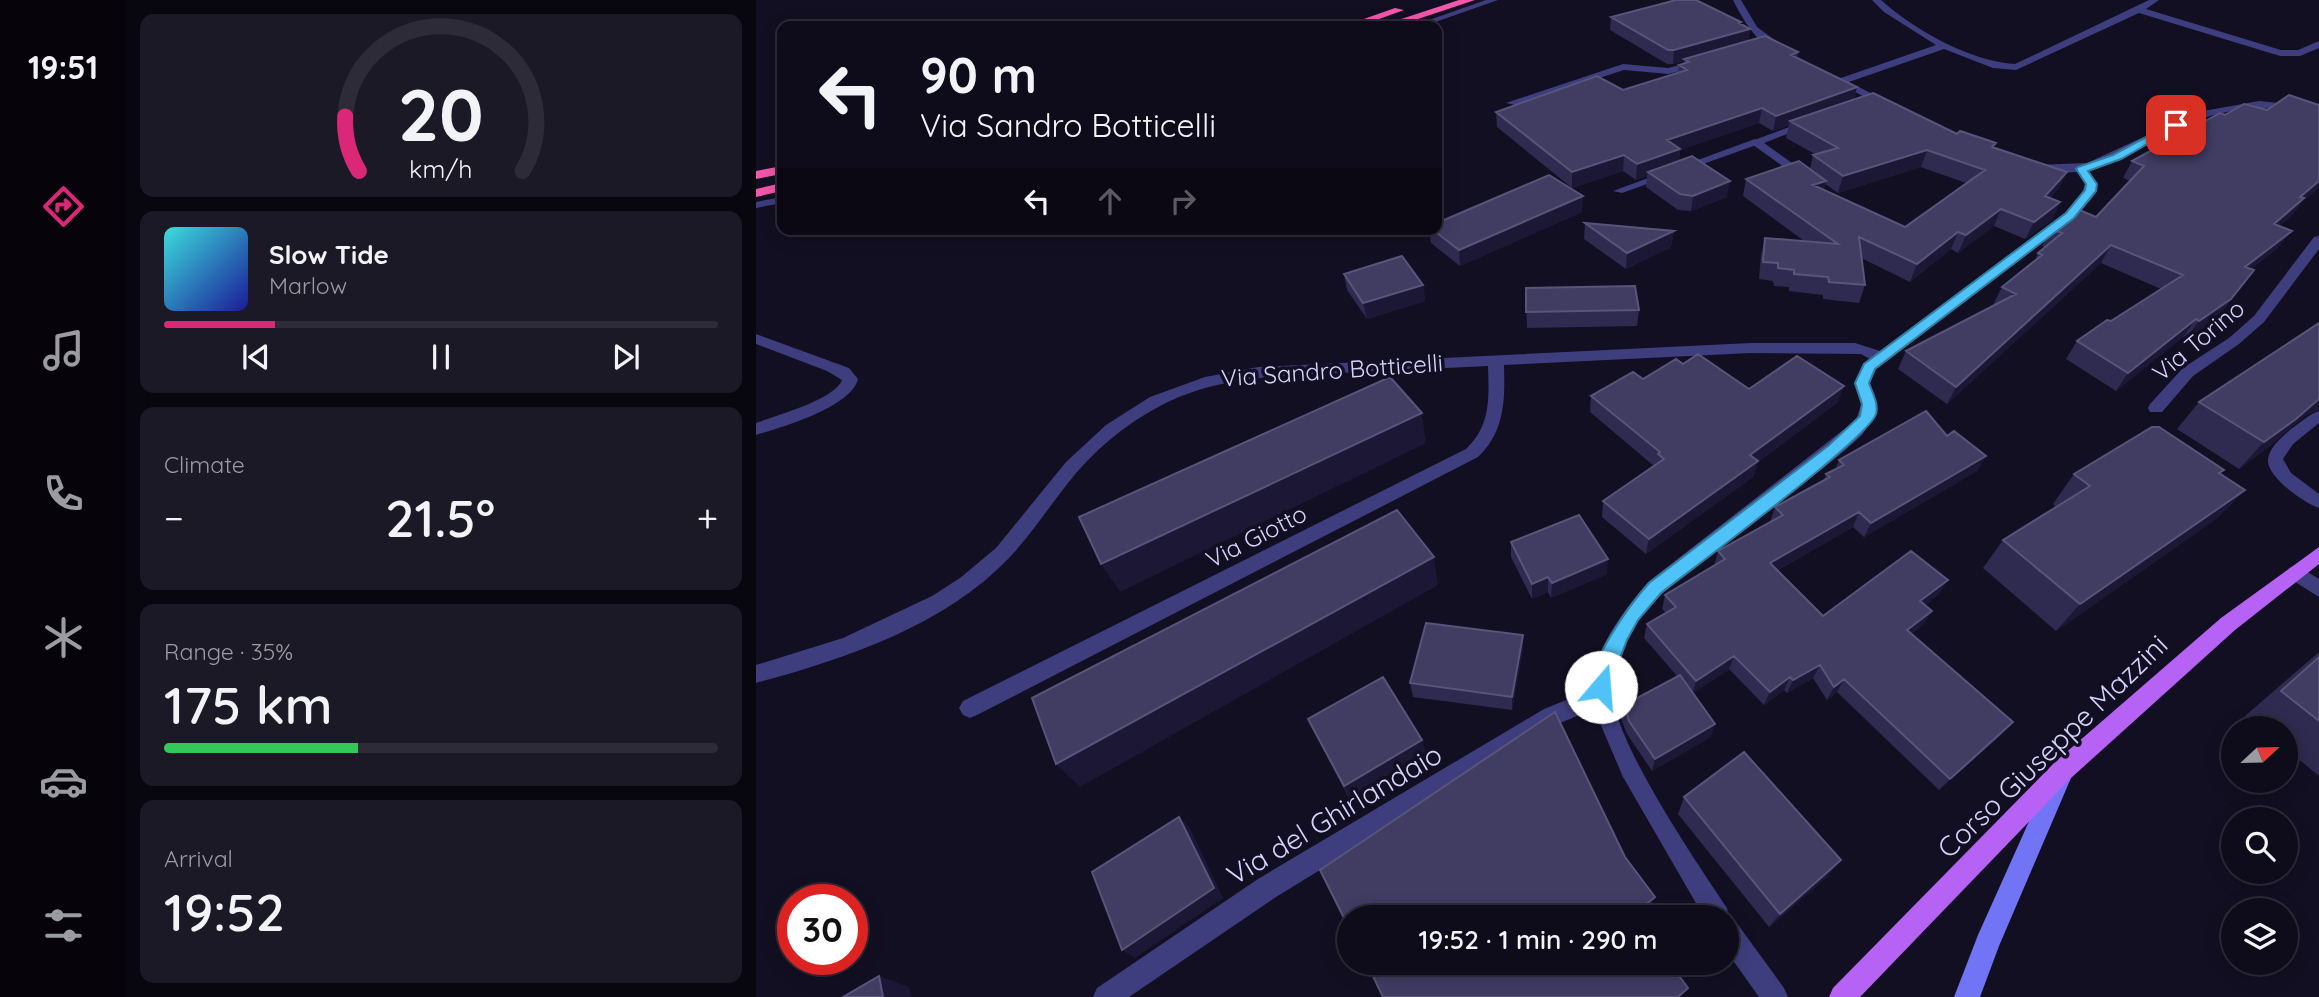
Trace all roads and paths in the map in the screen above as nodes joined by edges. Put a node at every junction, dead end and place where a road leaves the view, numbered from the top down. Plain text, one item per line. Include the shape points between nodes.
1 (1431, 0) edge
2 (1470, 0) edge
3 (1494, 0) edge
4 (1737, 0) edge
5 (1876, 0) edge
6 (2154, 0) edge
7 (2139, 10) junction
8 (1366, 21) edge
9 (1402, 21) edge
10 (1431, 21) edge
11 (1770, 42) junction
12 (2319, 44) edge
13 (1757, 46) edge
14 (1944, 46) junction
15 (1791, 55) edge
16 (1717, 58) edge
17 (1825, 74) edge
18 (1840, 82) junction
19 (1875, 100) junction
20 (1511, 103) edge
21 (1863, 104) edge
22 (1895, 109) edge
23 (2319, 110) edge
24 (1825, 117) edge
25 (1755, 142) junction
26 (2028, 165) edge
27 (2081, 169) junction
28 (777, 171) edge
29 (756, 175) edge
30 (777, 188) edge
31 (1819, 188) edge
32 (1618, 191) dead end
33 (756, 193) edge
34 (777, 201) edge
35 (756, 205) edge
36 (2319, 240) edge
37 (756, 339) edge
38 (1880, 358) junction
39 (1496, 359) junction
40 (2156, 408) dead end
41 (2319, 416) edge
42 (756, 429) edge
43 (2319, 502) edge
44 (2319, 554) edge
45 (2295, 573) junction
46 (2319, 589) edge
47 (756, 674) edge
48 (1601, 696) junction
49 (970, 708) dead end
50 (2063, 771) junction
51 (1711, 905) edge
52 (1739, 948) edge
53 (1852, 994) edge
54 (1106, 997) edge
55 (1775, 997) edge
56 (1967, 997) edge

1 - 8 highway
2 - 9 highway
3 - 10 lane
4 - 11 street via 1754,29
5 - 14 street
6 - 7 street
7 - 12 street via 2280,53 2300,53
7 - 14 street via 2012,68
11 - 13 street
11 - 15 street
14 - 18 street
16 - 20 street via 1673,71 1623,66
17 - 18 street
18 - 19 street
19 - 21 street
19 - 22 street
23 - 27 street via 2271,102 2237,106 2176,125 2117,157
24 - 25 street
25 - 31 street
25 - 32 lane
26 - 27 street
27 - 38 street via 2091,184 2076,208
28 - 29 highway
30 - 33 highway
34 - 35 lane
36 - 40 street, Via Torino via 2254,325 2188,372
37 - 42 street via 844,372 850,379 848,387 830,401
38 - 39 street, Via Sandro Botticelli via 1855,348 1798,347
38 - 48 street via 1864,374 1869,414 1860,426 1673,573 1632,614 1606,665
39 - 47 street, Via Sandro Botticelli via 1258,372 1212,379 1172,392 1132,415 1086,452 1005,551 964,585 867,637
39 - 49 street, Via Giotto via 1494,419 1489,435 1472,453
41 - 43 lane via 2281,444 2275,458 2283,475
44 - 45 main road, Corso Giuseppe Mazzini
45 - 46 street
45 - 50 main road, Corso Giuseppe Mazzini via 2228,624
48 - 51 street via 1616,740
48 - 54 street, Via del Ghirlandaio via 1552,716 1266,888
50 - 53 main road, Corso Giuseppe Mazzini
50 - 56 street
52 - 55 street

